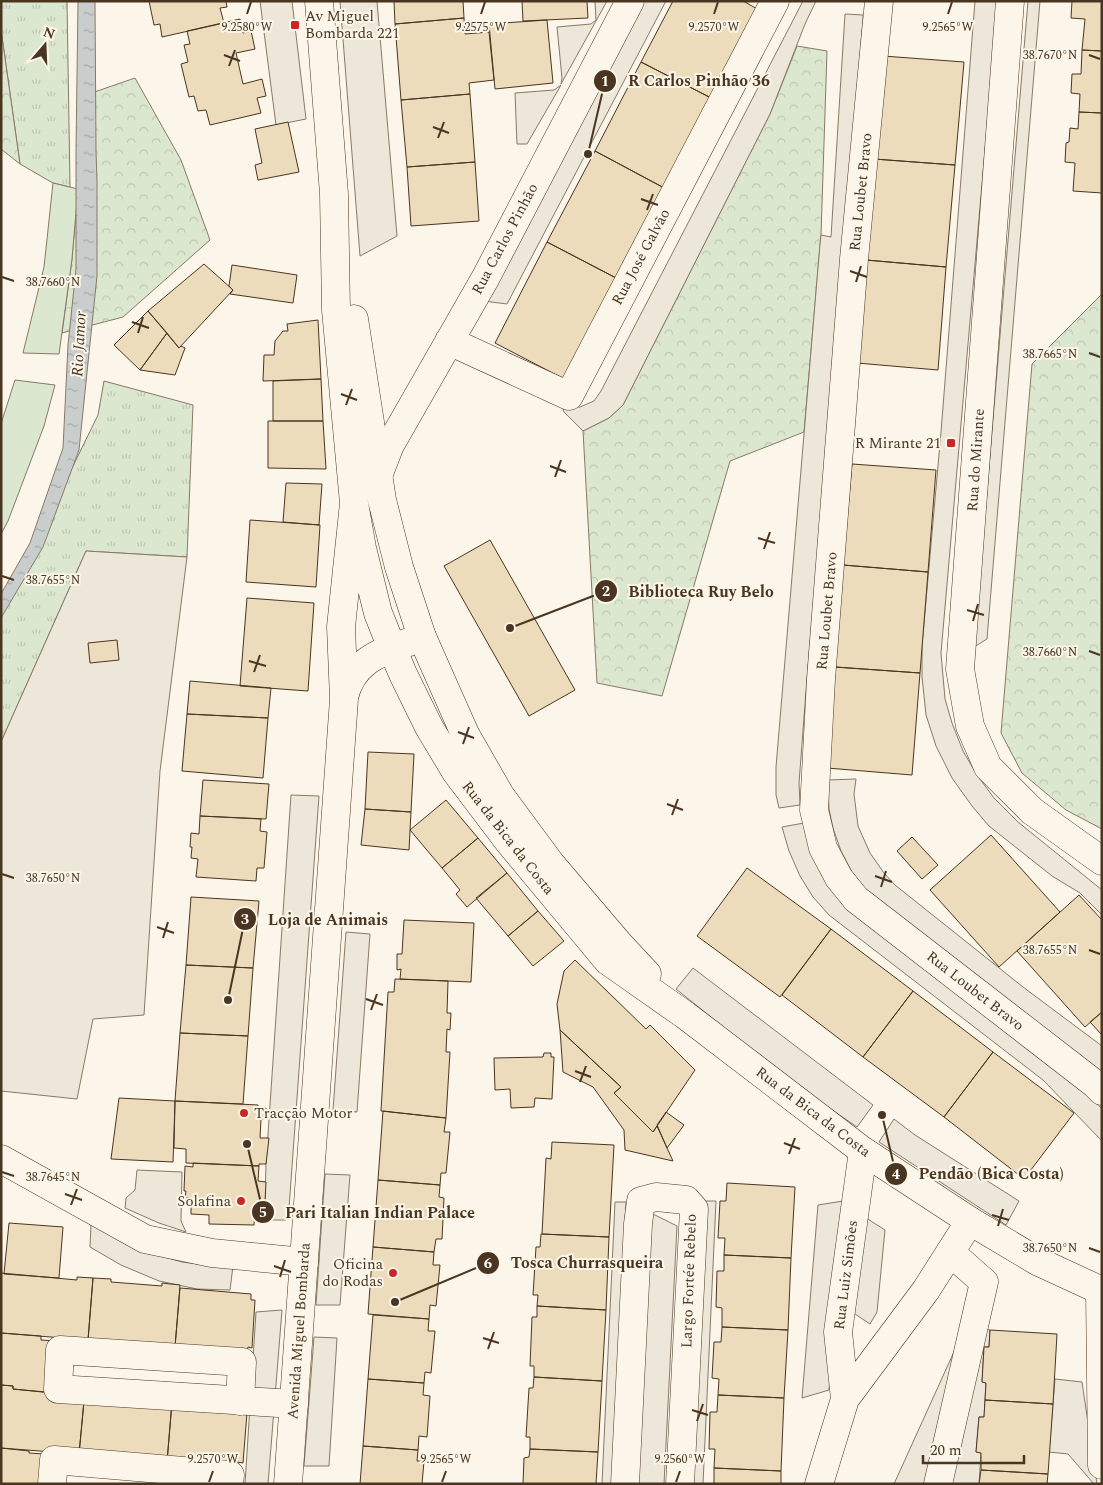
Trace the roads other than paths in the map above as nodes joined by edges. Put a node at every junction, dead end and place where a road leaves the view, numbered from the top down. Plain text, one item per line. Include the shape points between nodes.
1 (320, 1) edge
2 (630, 1) edge
3 (775, 1) edge
4 (879, 1) edge
5 (1010, 1) edge
6 (334, 194) junction
7 (449, 341) junction
8 (378, 476) junction
9 (354, 504) junction
10 (422, 636) junction
11 (392, 648) junction
12 (344, 699) junction
13 (1102, 861) edge
14 (685, 1015) junction
15 (1102, 1091) edge
16 (863, 1151) junction
17 (1, 1160) edge
18 (970, 1221) junction
19 (950, 1252) junction
20 (304, 1262) junction
21 (1101, 1291) edge
22 (838, 1332) junction
23 (876, 1355) junction
24 (845, 1399) junction
25 (240, 1401) junction
26 (294, 1404) junction
27 (1102, 1459) edge
28 (52, 1484) edge
29 (229, 1484) edge
30 (288, 1484) edge
31 (625, 1484) edge
32 (680, 1484) edge
33 (819, 1484) edge
34 (938, 1484) edge

1 - 6 street, Avenida Miguel Bombarda
2 - 7 street, Rua Carlos Pinhão via 486,277
3 - 7 street, Rua José Galvão via 569,396
4 - 15 street, Rua Loubet Bravo via 854,259 821,679 814,810 824,848 839,878 856,899
5 - 13 street, Rua do Mirante via 960,669 970,726 988,767 1032,811
6 - 8 street, Avenida Miguel Bombarda
6 - 9 street, Avenida Miguel Bombarda via 336,310
7 - 8 street, Rua Carlos Pinhão via 390,445
8 - 10 street, Avenida Miguel Bombarda via 399,567
9 - 11 street, Avenida Miguel Bombarda via 378,613
9 - 12 street, Avenida Miguel Bombarda via 341,627
10 - 11 street, Avenida Miguel Bombarda
10 - 14 street, Rua da Bica da Costa via 465,734 500,795 619,944
11 - 12 street, Avenida Miguel Bombarda via 360,665 352,676
11 - 14 street, Rua da Bica da Costa via 429,727 456,772 509,842 608,961
12 - 20 street, Avenida Miguel Bombarda
14 - 16 street, Rua da Bica da Costa
16 - 18 street, Rua da Bica da Costa
16 - 22 street, Rua Luiz Simões
17 - 20 street via 145,1239 212,1253
18 - 19 street, Rua Luiz Simões
18 - 21 street, Rua da Bica da Costa via 1037,1261
19 - 23 street, Rua Luiz Simões via 926,1290
19 - 34 street via 984,1282
20 - 26 street, Avenida Miguel Bombarda
21 - 27 street
22 - 23 street via 860,1355
22 - 24 street, Rua Luiz Simões
23 - 24 street, Rua Luiz Simões
24 - 33 street, Rua Luiz Simões
25 - 25 street via 58,1389 60,1350 242,1362
25 - 26 street
26 - 30 street, Avenida Miguel Bombarda
28 - 29 street via 54,1460 230,1475
31 - 32 street, Largo Fortée Rebelo via 638,1224 641,1201 656,1197 686,1200 694,1209

